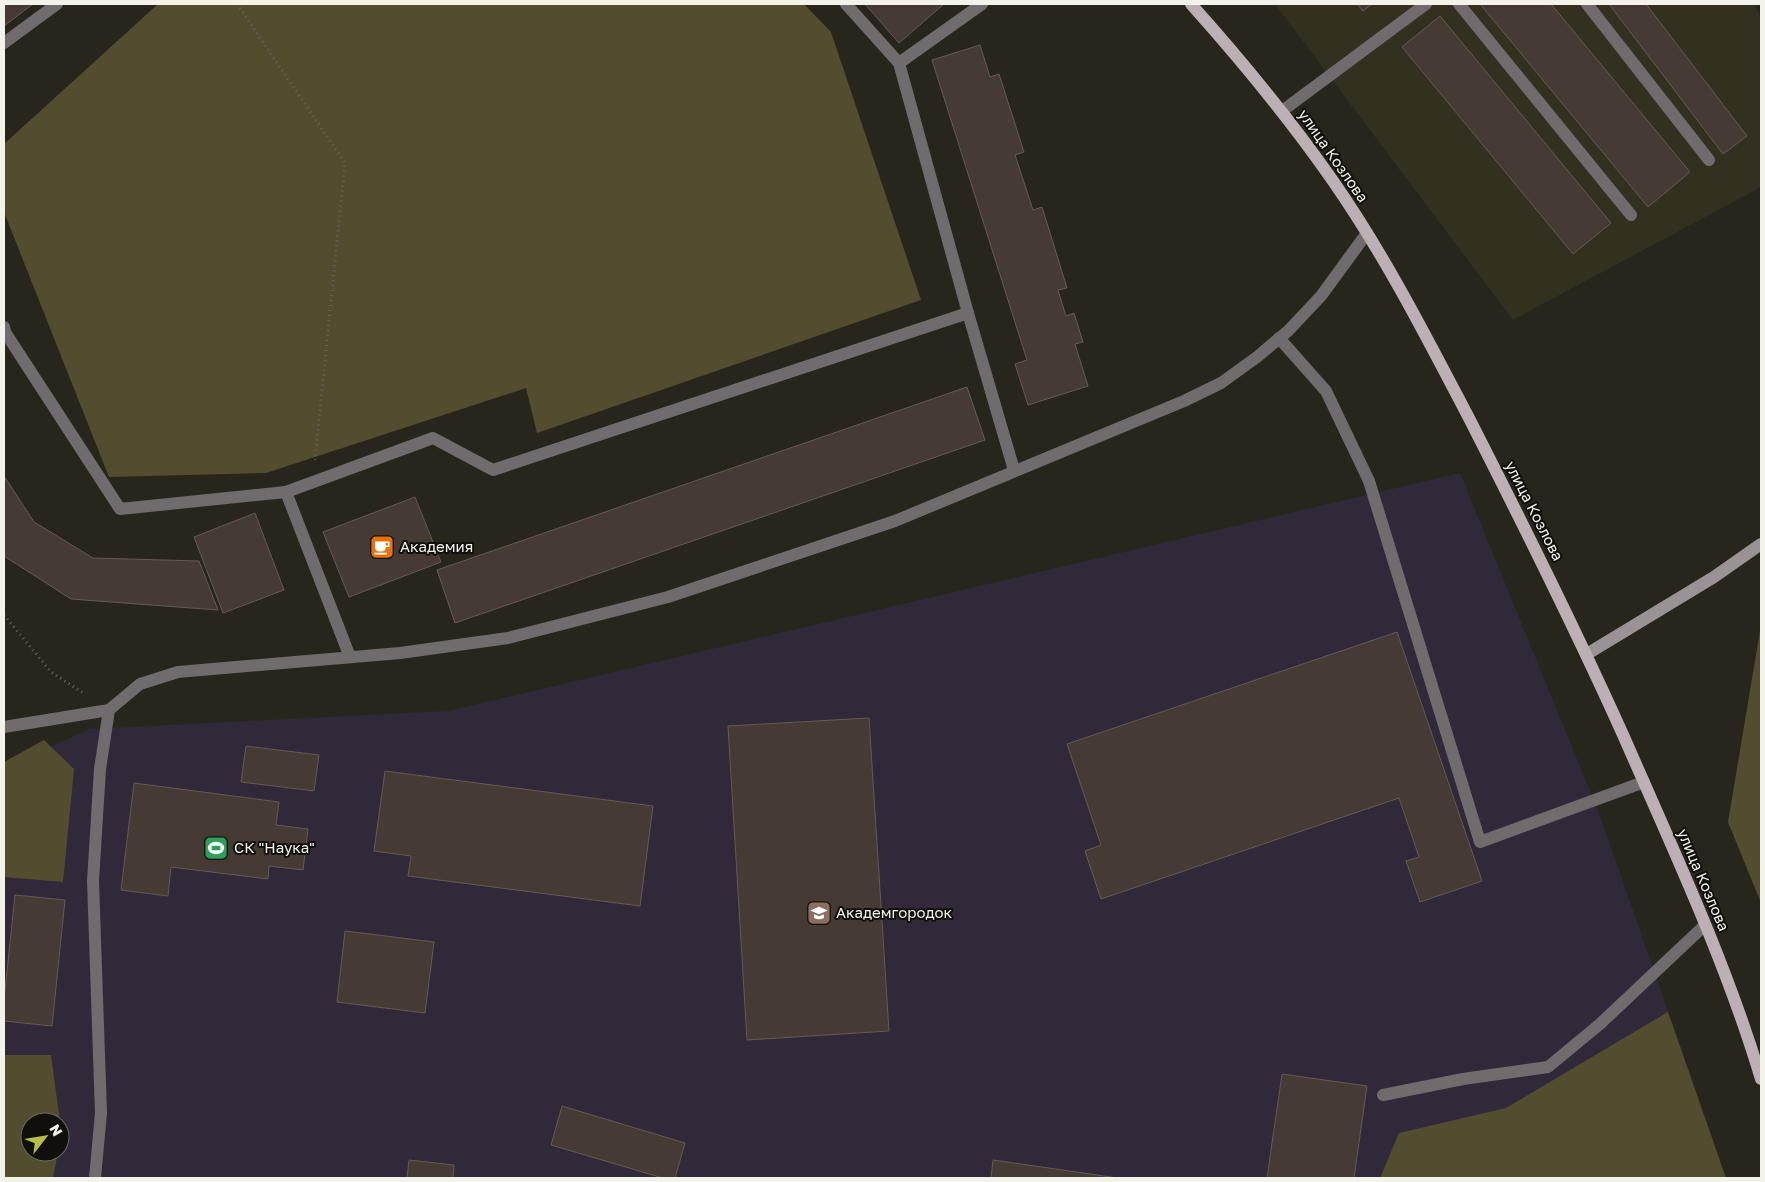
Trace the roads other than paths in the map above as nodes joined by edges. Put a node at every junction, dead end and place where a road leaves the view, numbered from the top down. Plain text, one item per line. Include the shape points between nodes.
1 (57, 4) edge
2 (846, 4) edge
3 (982, 4) edge
4 (1191, 4) edge
5 (1426, 4) edge
6 (1460, 4) edge
7 (1587, 4) edge
8 (4, 43) edge
9 (899, 63) junction
10 (1282, 111) junction
11 (1709, 160) dead end
12 (1631, 215) dead end
13 (1367, 233) junction
14 (968, 313) junction
15 (4, 327) edge
16 (1279, 338) junction
17 (1014, 470) junction
18 (286, 492) junction
19 (1761, 544) edge
20 (1587, 654) junction
21 (350, 657) junction
22 (109, 710) junction
23 (4, 727) edge
24 (1644, 782) junction
25 (1705, 925) junction
26 (1761, 1080) edge
27 (1383, 1095) dead end
28 (95, 1178) edge

1 - 8 street
2 - 9 street
3 - 9 street
4 - 10 main road, улица Козлова
5 - 10 street
6 - 12 street
7 - 11 street
9 - 14 street
10 - 13 main road, улица Козлова
13 - 16 street via 1321,296
13 - 20 main road, улица Козлова via 1432,348
14 - 17 street
14 - 18 street via 492,470 432,438
15 - 18 street via 120,509
16 - 17 street via 1221,383
16 - 24 street via 1326,391 1369,481 1480,842
17 - 21 street via 895,521 668,597 508,638
18 - 21 street
19 - 20 main road via 1714,577
20 - 24 main road, улица Козлова
21 - 22 street via 178,672 140,684
22 - 23 street
22 - 28 street via 100,769 93,881 101,1113
24 - 25 main road, улица Козлова
25 - 26 main road, улица Козлова via 1746,1027
25 - 27 street via 1600,1024 1548,1067

